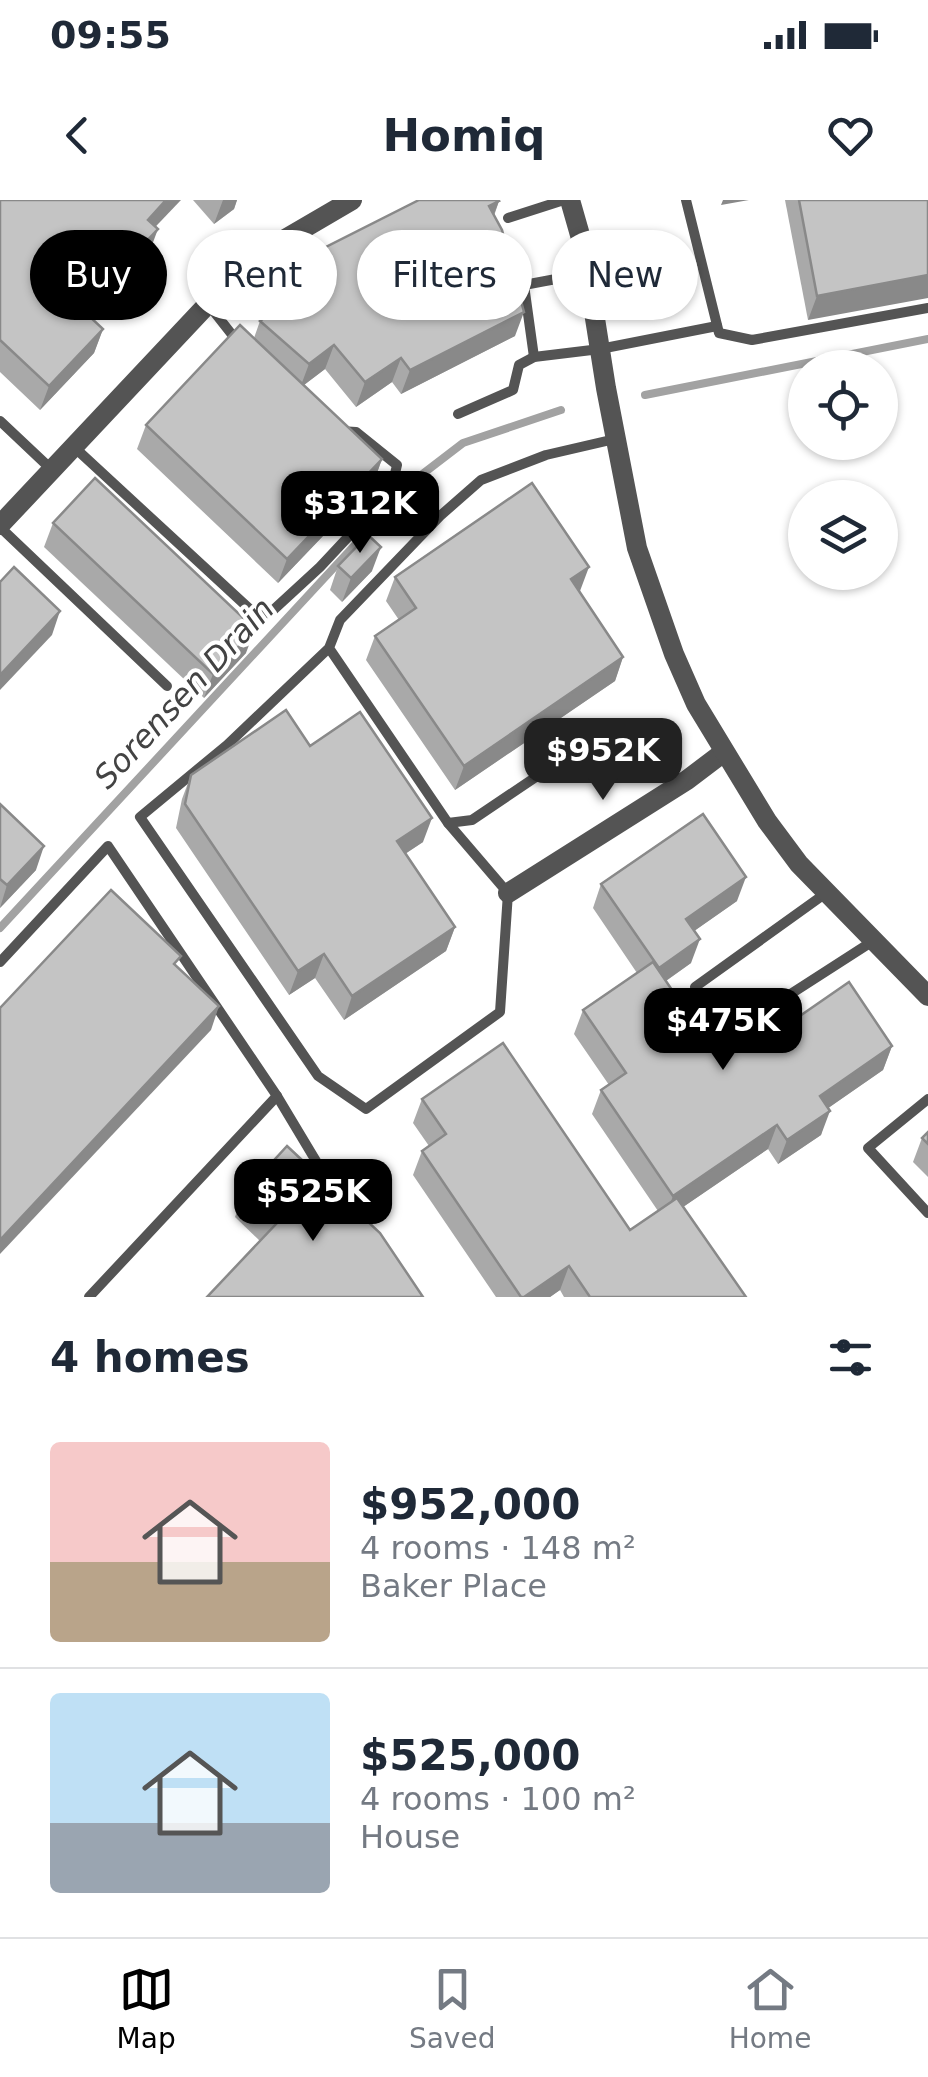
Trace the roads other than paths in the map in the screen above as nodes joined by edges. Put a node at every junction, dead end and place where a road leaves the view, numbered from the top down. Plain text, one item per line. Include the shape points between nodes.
1 (352, 200) edge
2 (567, 200) edge
3 (686, 200) edge
4 (508, 218) dead end
5 (302, 230) edge
6 (576, 230) edge
7 (552, 280) edge
8 (928, 308) edge
9 (193, 320) edge
10 (221, 320) edge
11 (595, 320) edge
12 (717, 326) junction
13 (600, 349) junction
14 (245, 351) edge
15 (534, 357) junction
16 (458, 414) dead end
17 (0, 420) edge
18 (326, 420) edge
19 (616, 439) junction
20 (74, 446) junction
21 (52, 470) junction
22 (0, 526) edge
23 (330, 648) junction
24 (167, 686) dead end
25 (613, 725) dead end
26 (724, 752) junction
27 (448, 823) junction
28 (827, 892) junction
29 (508, 893) junction
30 (874, 940) junction
31 (0, 962) edge
32 (695, 986) dead end
33 (928, 996) edge
34 (726, 1036) edge
35 (277, 1096) junction
36 (928, 1098) edge
37 (928, 1213) edge
38 (366, 1227) edge
39 (90, 1297) edge

1 - 5 street
2 - 4 lane
2 - 6 street
3 - 12 lane
7 - 15 lane via 524,285
8 - 12 lane via 752,340 719,333
9 - 20 street
10 - 14 lane
11 - 13 street
12 - 13 lane
13 - 15 lane
13 - 19 street
15 - 16 lane via 519,365 513,390
17 - 21 lane
18 - 20 lane via 340,431 356,432 397,465 390,491 270,613 256,614
19 - 23 lane via 546,455 481,480 340,620
19 - 26 street via 637,548 696,704
20 - 21 street
21 - 22 street
22 - 24 lane
23 - 27 lane
23 - 29 lane via 140,817 318,1076 366,1109 500,1012
25 - 27 lane via 472,820
26 - 28 street via 767,821
26 - 29 street
27 - 29 lane
28 - 30 street
28 - 32 lane
30 - 33 street
30 - 34 lane
31 - 35 lane via 108,846
35 - 38 lane
35 - 39 lane
36 - 37 lane via 868,1148

